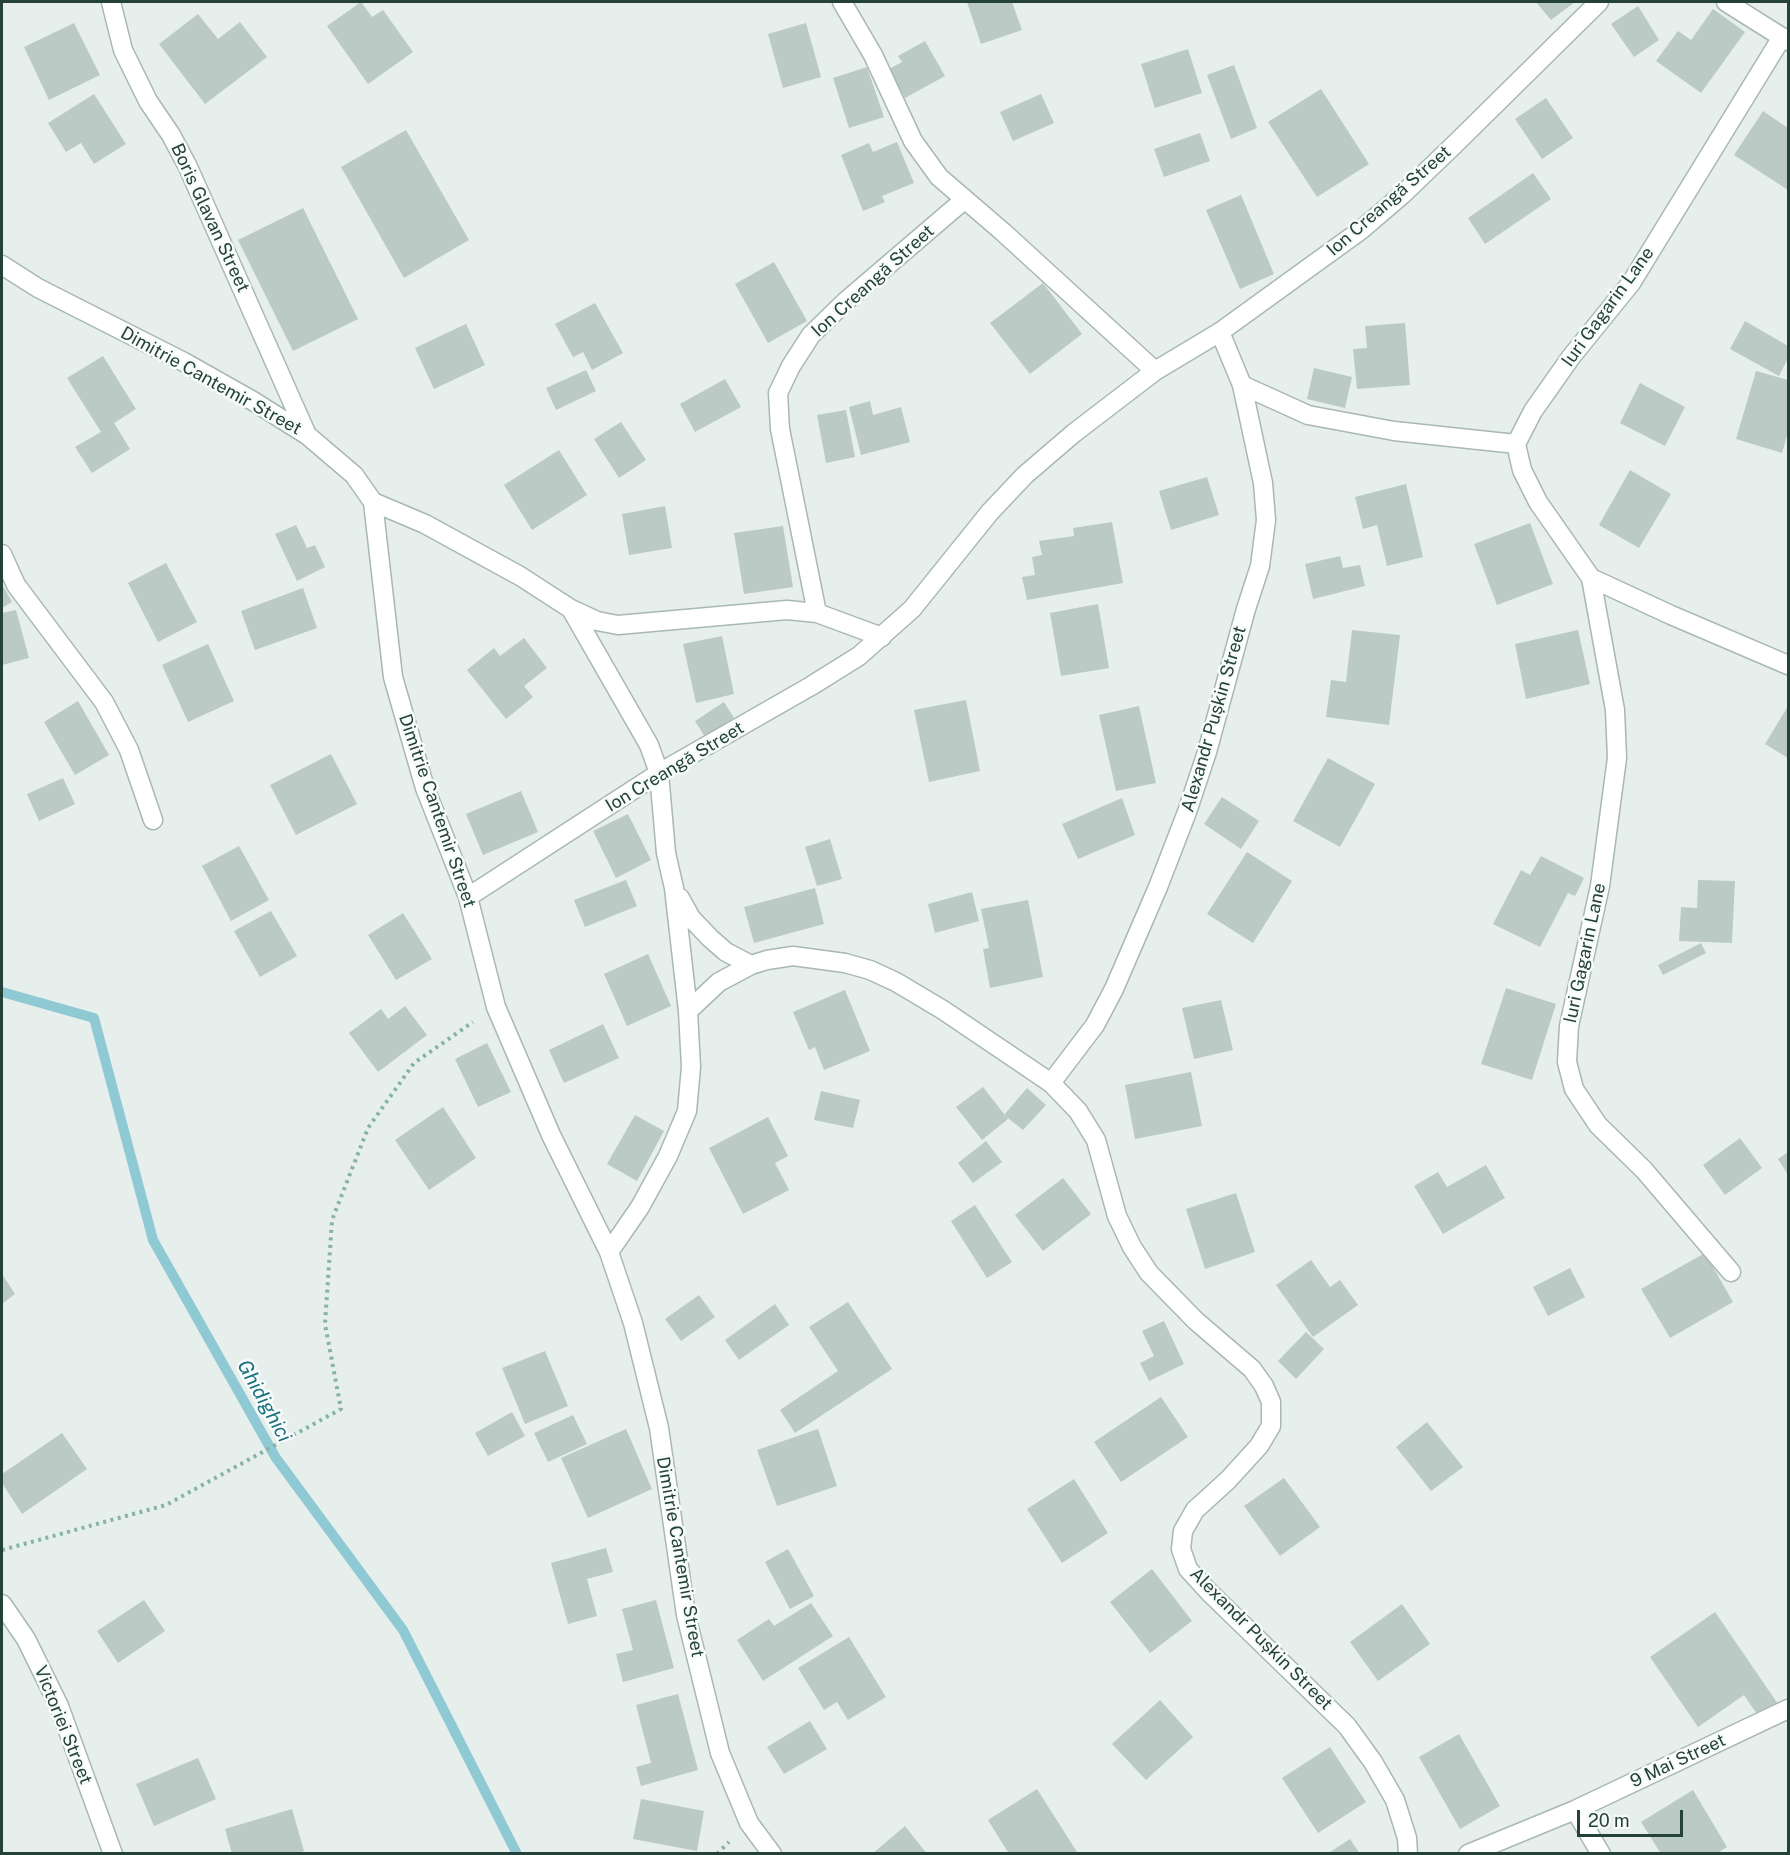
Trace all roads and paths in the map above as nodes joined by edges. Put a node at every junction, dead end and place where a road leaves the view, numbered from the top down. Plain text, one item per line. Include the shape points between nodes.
1 (111, 2) edge
2 (842, 2) edge
3 (1599, 2) edge
4 (1726, 2) edge
5 (1785, 39) edge
6 (964, 200) junction
7 (2, 265) edge
8 (1220, 332) junction
9 (1155, 371) junction
10 (1242, 385) junction
11 (307, 435) junction
12 (1516, 444) junction
13 (373, 502) junction
14 (2, 554) edge
15 (1591, 578) junction
16 (571, 609) junction
17 (818, 613) junction
18 (882, 638) junction
19 (1788, 665) edge
20 (659, 773) junction
21 (153, 820) dead end
22 (675, 888) junction
23 (468, 897) junction
24 (751, 965) junction
25 (496, 1006) junction
26 (688, 1011) junction
27 (1051, 1083) junction
28 (609, 1252) junction
29 (1731, 1272) dead end
30 (2, 1550) edge
31 (2, 1604) edge
32 (1788, 1708) edge
33 (1575, 1810) junction
34 (112, 1853) edge
35 (772, 1854) edge
36 (1408, 1854) edge
37 (1468, 1854) edge
38 (1601, 1854) edge

1 - 11 street, Boris Glavan Street via 123,50 188,167
2 - 6 street via 873,55 913,141 939,177
3 - 8 street, Ion Creangă Street via 1361,230
4 - 5 street
5 - 12 street, Iuri Gagarin Lane via 1631,283 1571,357 1533,411
6 - 9 street
6 - 17 street, Ion Creangă Street via 811,335 778,393 780,429
7 - 11 street, Dimitrie Cantemir Street via 38,288 184,362
8 - 9 street, Ion Creangă Street
8 - 10 street, Alexandr Pușkin Street
9 - 18 street, Ion Creangă Street via 1024,476 912,609
10 - 12 street via 1308,415 1394,431
10 - 27 street, Alexandr Pușkin Street via 1263,483 1266,520 1260,566 1207,752 1158,888 1095,1025
11 - 13 street, Dimitrie Cantemir Street via 354,475
12 - 15 street, Iuri Gagarin Lane via 1522,470 1538,502
13 - 16 street via 451,538
13 - 23 street, Dimitrie Cantemir Street via 393,677 426,788
14 - 21 street via 16,585 104,702 129,750
15 - 19 street
15 - 29 street, Iuri Gagarin Lane via 1616,710 1617,758 1600,886 1569,1026 1567,1062 1574,1089 1598,1125 1644,1170
16 - 17 street via 618,625 787,610
16 - 20 street via 649,745
17 - 18 street
18 - 20 street, Ion Creangă Street via 811,686
20 - 22 street via 666,853
20 - 23 street, Ion Creangă Street
22 - 24 street via 691,918 710,938
22 - 26 street
23 - 25 street, Dimitrie Cantemir Street
24 - 26 street, Alexandr Pușkin Street via 719,982
24 - 27 street, Alexandr Pușkin Street via 793,956 870,970 943,1010
25 - 28 street, Dimitrie Cantemir Street via 551,1135
25 - 30 path via 414,1063 368,1128 332,1220 325,1324 341,1409 166,1505
26 - 28 street via 691,1067 687,1111 640,1207
27 - 36 street, Alexandr Pușkin Street via 1078,1111 1096,1140 1118,1216 1149,1273 1196,1321 1252,1369 1271,1402 1271,1426 1258,1446 1195,1510 1183,1531 1181,1549 1188,1569 1347,1726 1395,1800
28 - 35 street, Dimitrie Cantemir Street via 633,1323 659,1428 686,1615 720,1753 749,1823
31 - 34 street, Victoriei Street via 26,1639 58,1706
32 - 33 street, 9 Mai Street
33 - 37 street, 9 Mai Street
33 - 38 street

